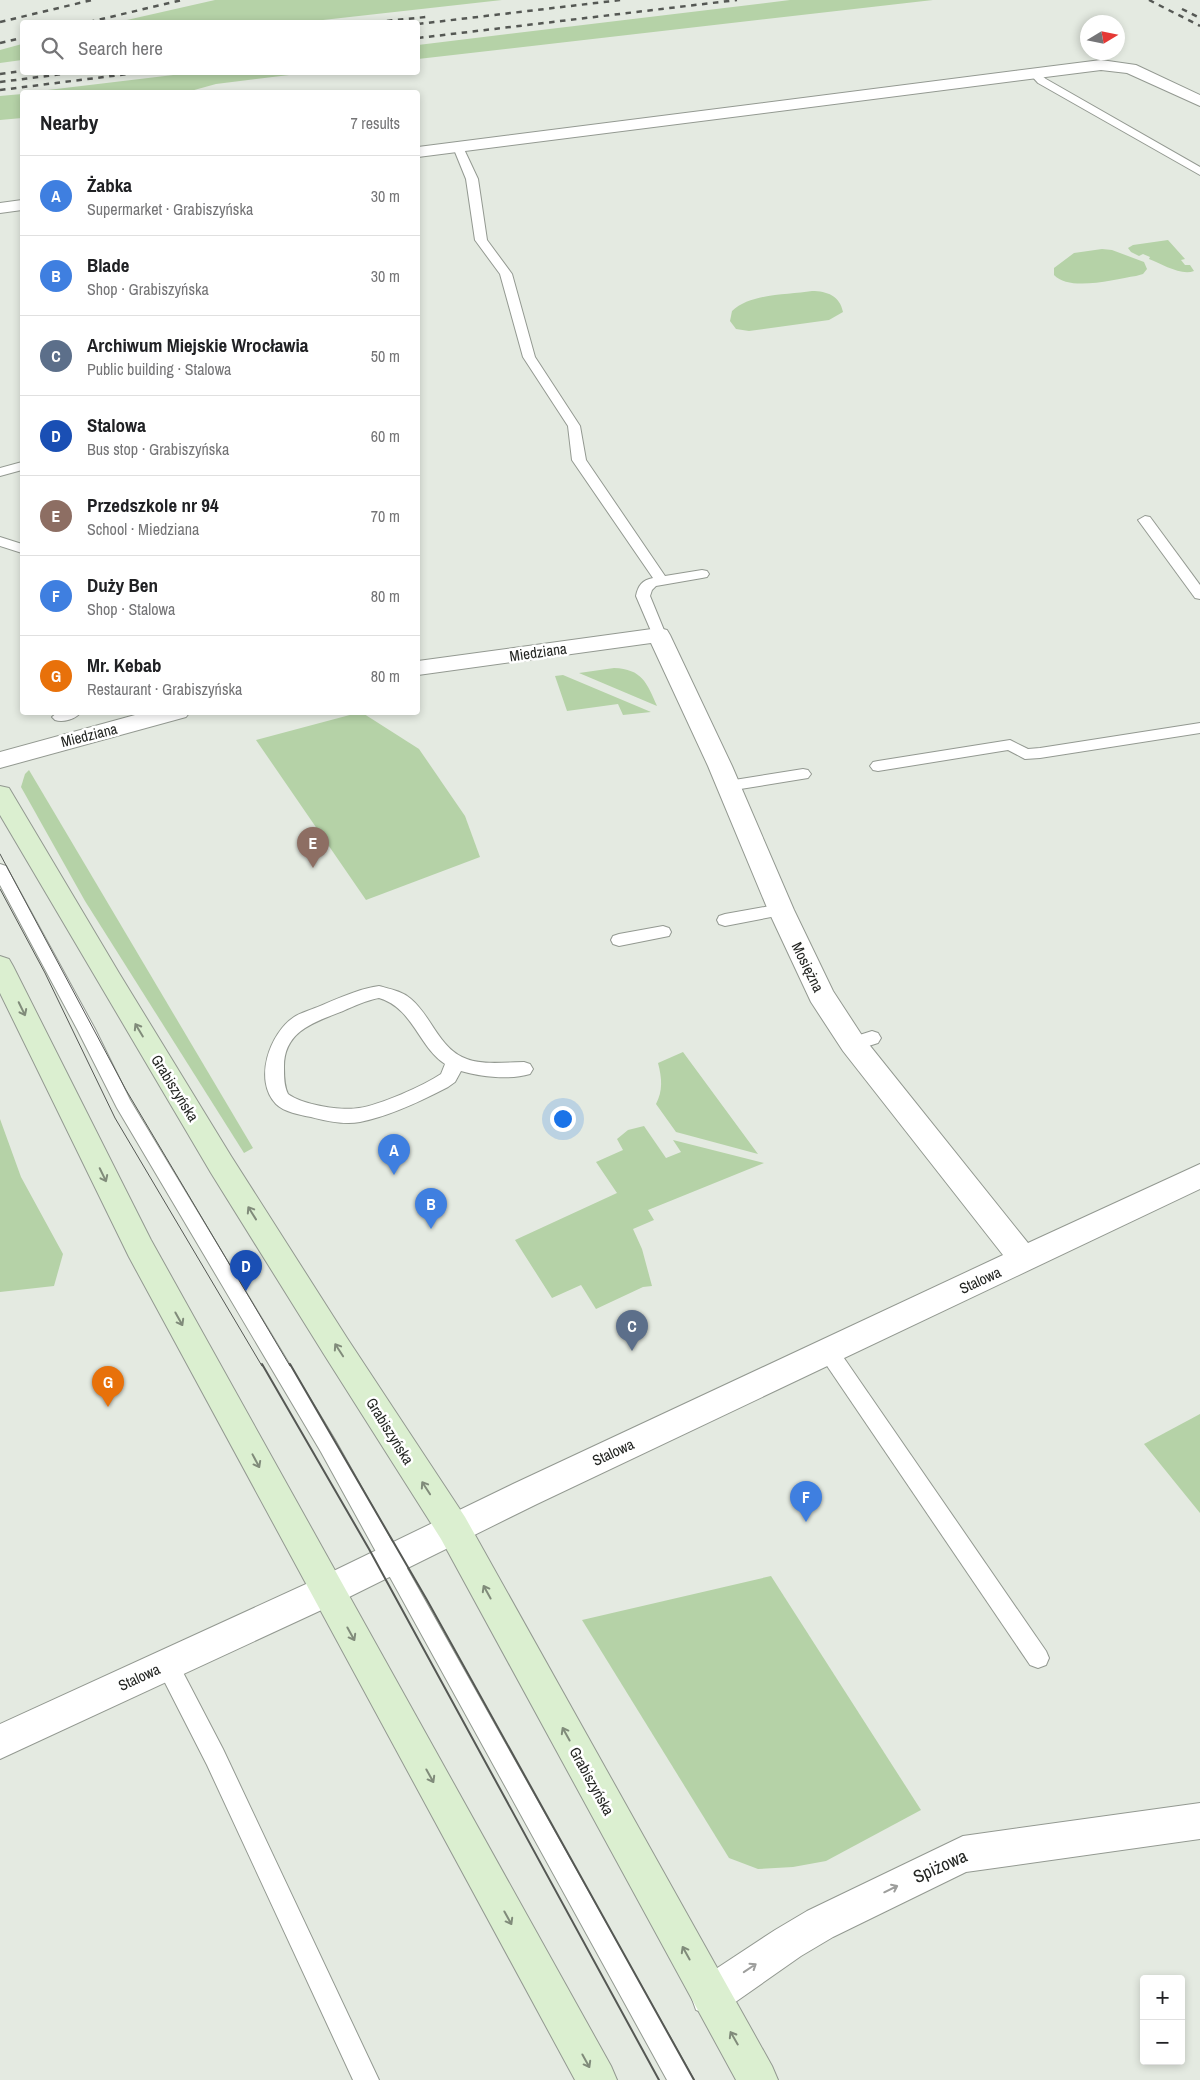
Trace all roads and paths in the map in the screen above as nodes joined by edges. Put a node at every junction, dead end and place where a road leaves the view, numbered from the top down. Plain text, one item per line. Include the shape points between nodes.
1 (1034, 73) junction
2 (1200, 101) edge
3 (458, 147) junction
4 (420, 152) edge
5 (1200, 172) edge
6 (20, 205) edge
7 (0, 208) edge
8 (20, 467) edge
9 (0, 472) edge
10 (1145, 520) dead end
11 (0, 541) edge
12 (20, 547) edge
13 (702, 574) dead end
14 (662, 581) junction
15 (1200, 595) edge
16 (659, 635) junction
17 (420, 668) edge
18 (166, 715) edge
19 (1200, 728) edge
20 (0, 760) edge
21 (878, 766) dead end
22 (803, 774) dead end
23 (728, 786) junction
24 (0, 794) edge
25 (0, 870) edge
26 (781, 910) junction
27 (725, 920) dead end
28 (663, 932) dead end
29 (618, 940) dead end
30 (0, 966) edge
31 (456, 1061) junction
32 (524, 1069) dead end
33 (1200, 1176) edge
34 (1023, 1259) junction
35 (828, 1351) junction
36 (452, 1528) junction
37 (392, 1561) junction
38 (327, 1591) junction
39 (1038, 1658) dead end
40 (167, 1664) junction
41 (0, 1742) edge
42 (1200, 1821) edge
43 (710, 1996) junction
44 (366, 2080) edge
45 (597, 2080) edge
46 (681, 2080) edge
47 (758, 2080) edge

1 - 2 street via 1118,65
1 - 3 street
1 - 5 lane via 1042,81
3 - 4 street
3 - 14 lane via 472,179 481,240 506,274 529,357 574,426 579,460
6 - 7 street
8 - 9 lane
10 - 15 lane
11 - 12 lane
13 - 14 lane
14 - 16 lane via 652,582 645,588 643,596
16 - 17 street, Miedziana
16 - 23 street, Mosiężna
18 - 20 street, Miedziana
19 - 21 lane via 1040,753 1025,754 1010,744
22 - 23 lane
23 - 26 street, Mosiężna
36 -> 24 main road, Grabiszyńska via 164,1072
25 - 37 lane via 122,1103 295,1389
26 - 27 lane
26 - 34 street, Mosiężna via 821,995 863,1041
28 - 29 lane
30 -> 38 main road via 140,1248
31 - 31 lane via 448,1078 431,1087 361,1115 347,1116 295,1106 282,1100 276,1087 274,1062 281,1042 301,1021 378,992 398,998 418,1017 438,1047
31 - 32 lane via 486,1068
33 - 34 street, Stalowa
34 - 35 street, Stalowa
35 - 36 street, Stalowa
35 - 39 lane
36 - 37 street, Stalowa
43 -> 36 main road, Grabiszyńska
37 - 38 street, Stalowa
37 - 46 lane
38 - 40 street, Stalowa
38 -> 45 main road
40 - 41 street, Stalowa
40 - 44 lane via 215,1757
43 -> 42 street, Spiżowa via 820,1924 963,1854
47 -> 43 main road, Grabiszyńska

